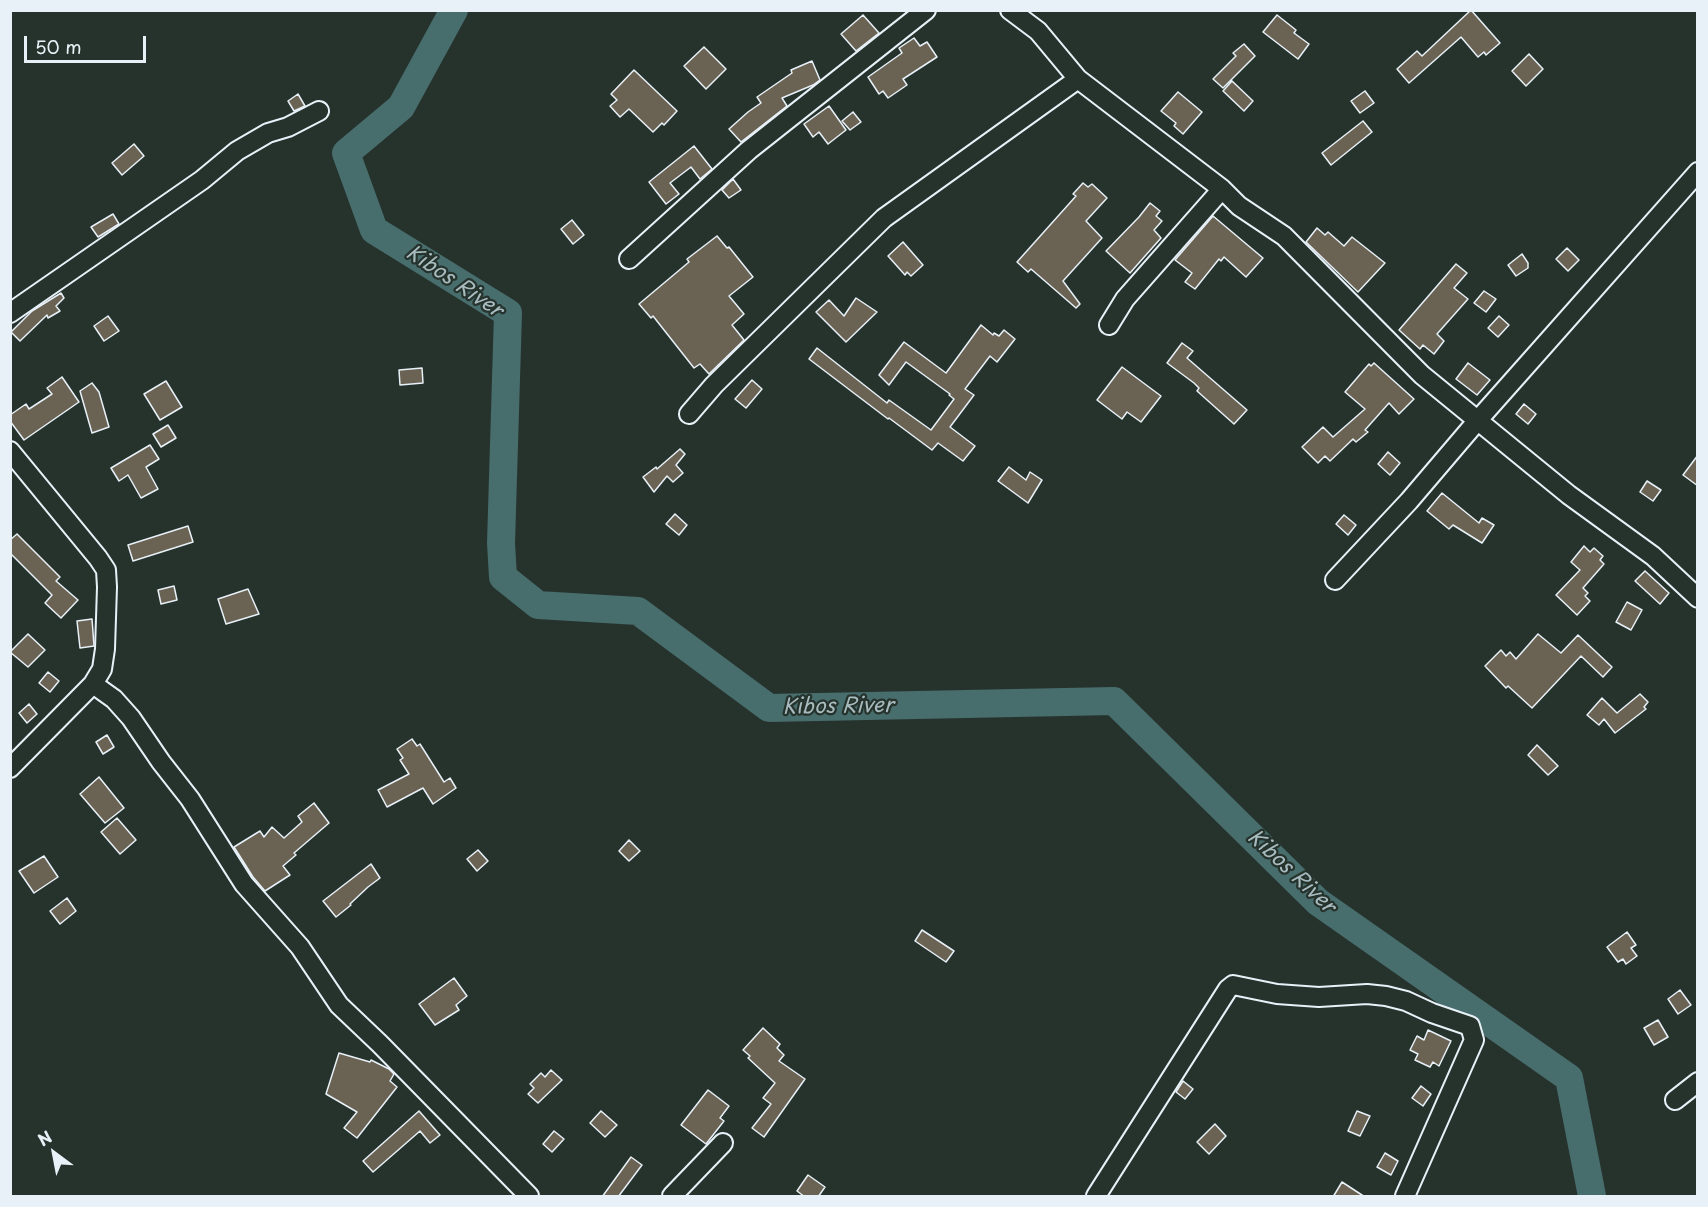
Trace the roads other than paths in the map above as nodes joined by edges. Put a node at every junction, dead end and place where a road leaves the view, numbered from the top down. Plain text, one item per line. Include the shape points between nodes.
1 (926, 10) edge
2 (1010, 10) edge
3 (1078, 79) junction
4 (319, 111) dead end
5 (1698, 172) edge
6 (1222, 189) junction
7 (630, 259) dead end
8 (10, 313) edge
9 (1109, 325) dead end
10 (689, 414) dead end
11 (1478, 420) junction
12 (10, 451) edge
13 (1335, 580) dead end
14 (1698, 598) edge
15 (93, 684) junction
16 (10, 768) edge
17 (1698, 1082) edge
18 (1675, 1100) dead end
19 (723, 1143) dead end
20 (529, 1197) edge
21 (672, 1197) edge
22 (1096, 1197) edge
23 (1405, 1197) edge

1 - 7 street via 749,150
2 - 3 street via 1038,31
3 - 6 street
3 - 10 street via 884,218
4 - 8 street via 237,151 202,180
5 - 11 street
6 - 9 street via 1125,300
6 - 11 street via 1239,206 1284,236 1422,375
11 - 13 street
11 - 14 street via 1569,495 1653,556
12 - 15 street via 106,570 105,649 102,669
15 - 16 street
15 - 20 street via 131,718 190,799 244,884 300,947 339,1005
17 - 18 street
19 - 21 street
22 - 23 street via 1233,985 1276,994 1386,996 1470,1026 1474,1040

